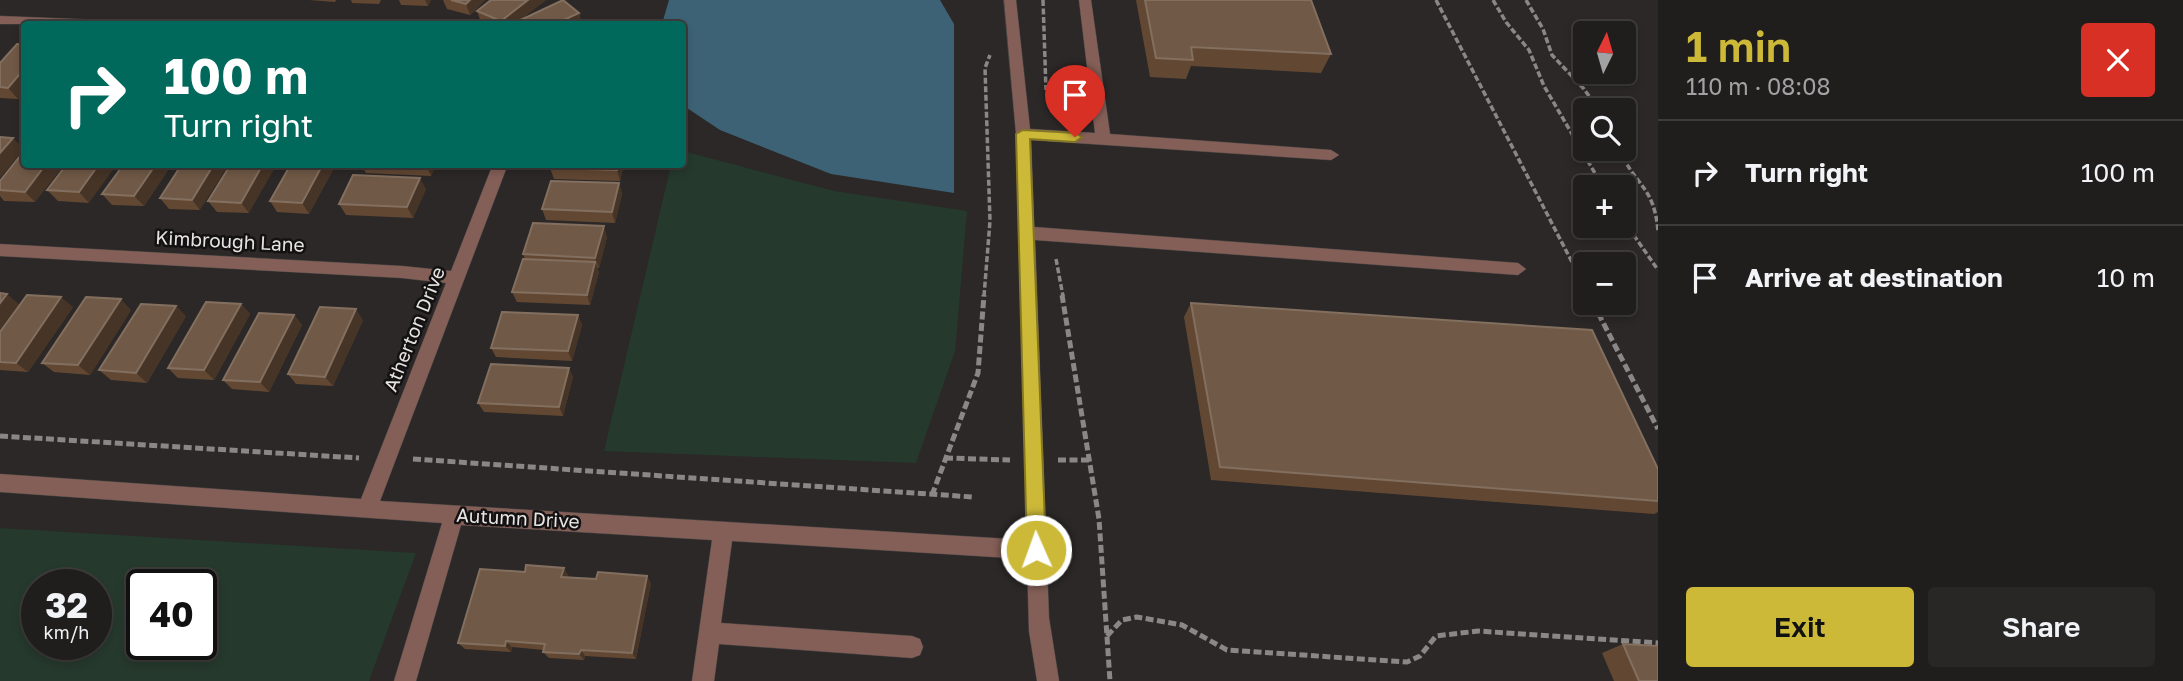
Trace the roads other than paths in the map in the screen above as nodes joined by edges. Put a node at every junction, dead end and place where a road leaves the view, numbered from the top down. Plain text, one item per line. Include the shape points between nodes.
1 (1085, 0) edge
2 (1012, 3) edge
3 (0, 20) edge
4 (25, 21) edge
5 (1023, 134) junction
6 (1103, 139) junction
7 (1331, 155) dead end
8 (499, 168) edge
9 (1027, 233) junction
10 (0, 250) edge
11 (1518, 269) dead end
12 (457, 278) junction
13 (0, 483) edge
14 (367, 509) junction
15 (454, 515) junction
16 (723, 530) junction
17 (1036, 550) junction
18 (710, 633) junction
19 (912, 647) dead end
20 (405, 681) edge
21 (703, 681) edge
22 (1048, 681) edge

1 - 6 street
2 - 5 street
3 - 4 street
5 - 6 street
5 - 9 street
6 - 7 street
8 - 12 street, Atherton Drive
9 - 11 street
9 - 17 street
10 - 12 street, Kimbrough Lane
12 - 14 street, Atherton Drive
13 - 14 street, Autumn Drive
14 - 15 street, Autumn Drive
15 - 16 street, Autumn Drive
15 - 20 street
16 - 17 street, Autumn Drive
16 - 18 street
17 - 22 street via 1036,608
18 - 19 street
18 - 21 street

